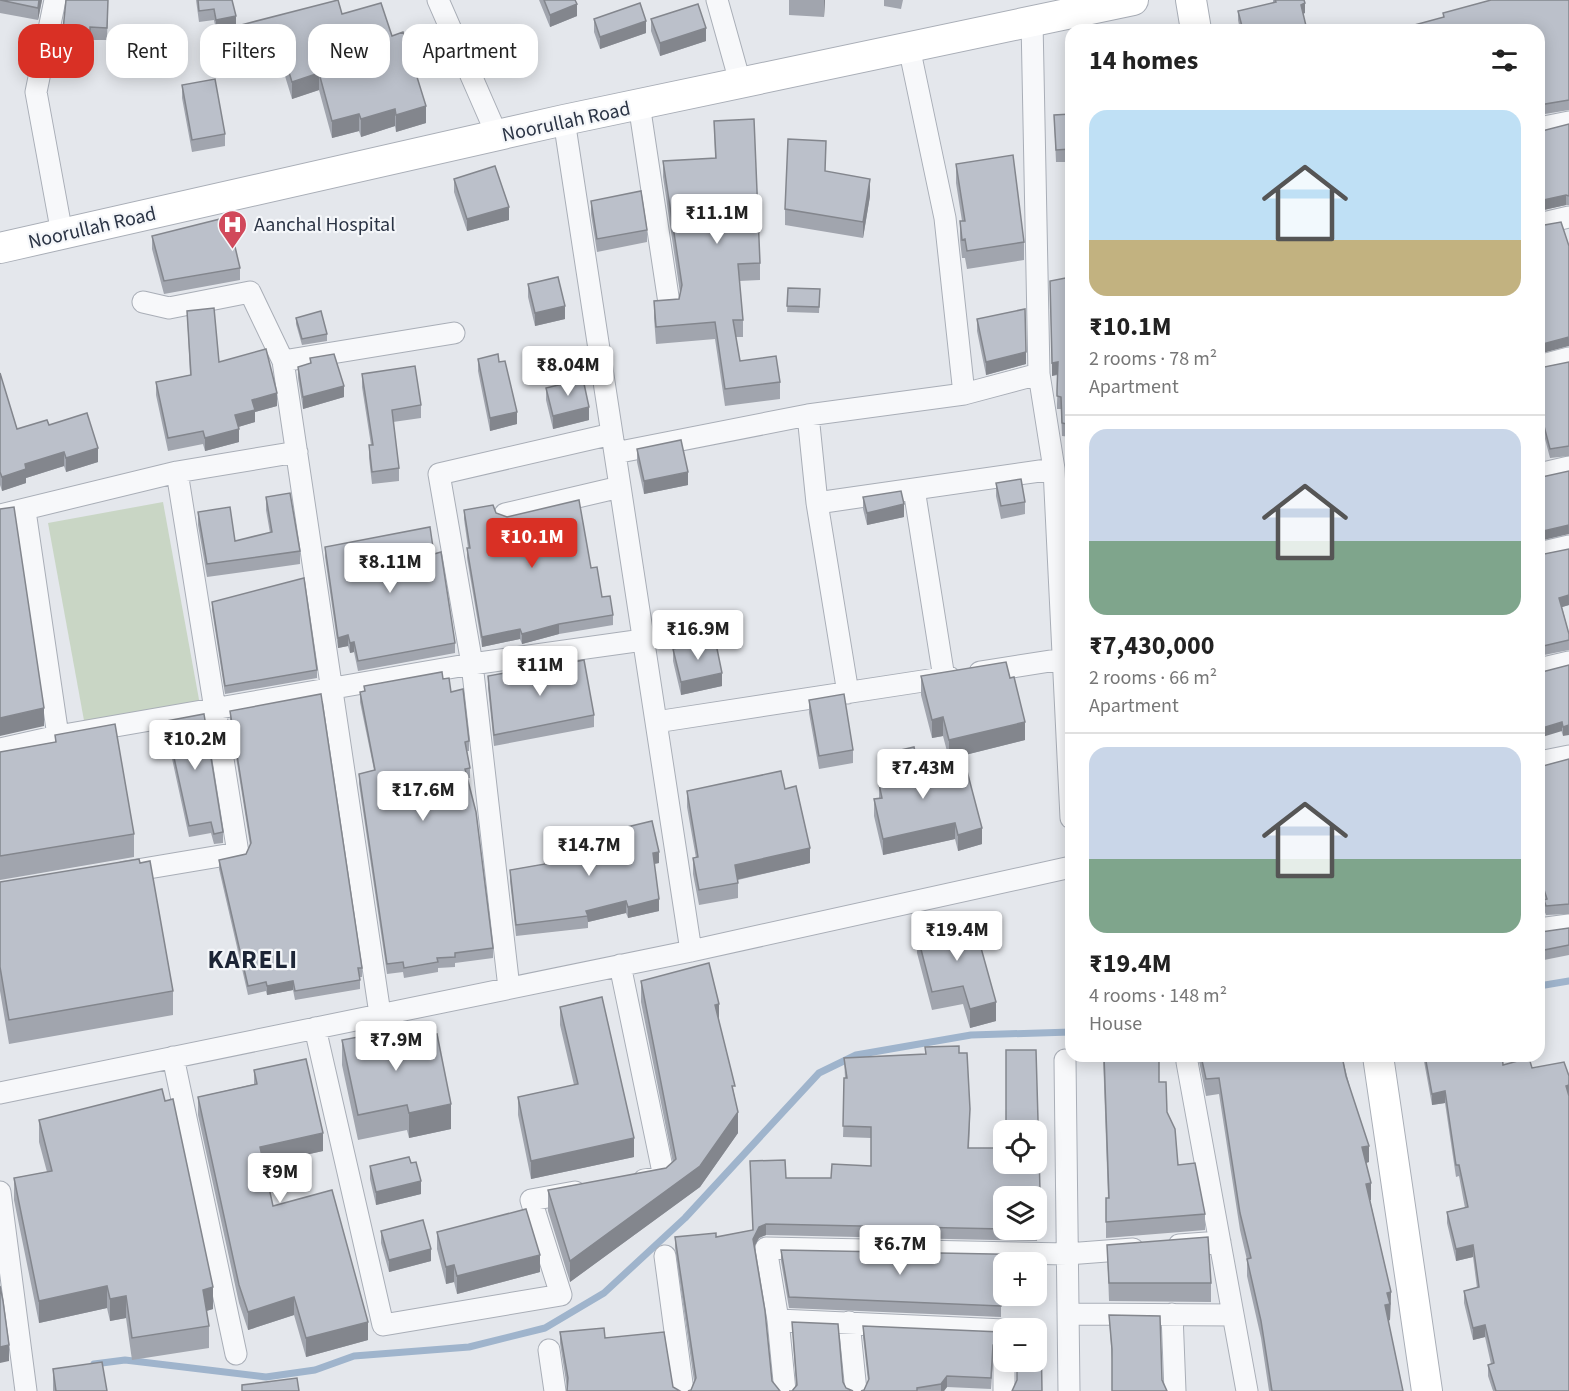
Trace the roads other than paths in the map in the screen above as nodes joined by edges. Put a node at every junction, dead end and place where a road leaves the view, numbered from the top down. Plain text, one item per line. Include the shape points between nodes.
1 (55, 0) edge
2 (438, 0) edge
3 (717, 0) edge
4 (1133, 0) edge
5 (1191, 0) edge
6 (1032, 21) junction
7 (1195, 24) edge
8 (909, 47) junction
9 (740, 82) junction
10 (639, 105) junction
11 (564, 120) junction
12 (1569, 122) edge
13 (1545, 127) edge
14 (497, 135) junction
15 (1569, 217) edge
16 (1545, 223) edge
17 (62, 234) junction
18 (0, 248) edge
19 (143, 302) dead end
20 (669, 303) edge
21 (454, 333) dead end
22 (1569, 358) edge
23 (283, 362) junction
24 (1545, 364) edge
25 (1039, 374) junction
26 (964, 394) junction
27 (808, 415) junction
28 (614, 444) junction
29 (297, 452) junction
30 (1569, 467) edge
31 (1054, 469) junction
32 (177, 471) junction
33 (1545, 473) edge
34 (620, 487) junction
35 (914, 489) junction
36 (817, 503) junction
37 (25, 511) junction
38 (505, 514) edge
39 (0, 515) edge
40 (1569, 546) edge
41 (1545, 552) edge
42 (644, 640) junction
43 (1062, 659) junction
44 (1569, 662) edge
45 (472, 664) junction
46 (1545, 668) edge
47 (944, 678) junction
48 (333, 688) junction
49 (848, 693) junction
50 (216, 710) junction
51 (1065, 712) edge
52 (656, 722) junction
53 (58, 736) junction
54 (0, 749) edge
55 (1569, 756) edge
56 (1545, 761) edge
57 (1065, 868) edge
58 (102, 876) edge
59 (1569, 926) edge
60 (1545, 928) edge
61 (691, 951) junction
62 (620, 965) junction
63 (509, 988) junction
64 (380, 1014) junction
65 (315, 1028) junction
66 (173, 1057) junction
67 (1065, 1062) edge
68 (1187, 1062) dead end
69 (1379, 1062) edge
70 (0, 1093) edge
71 (620, 1185) edge
72 (598, 1189) edge
73 (0, 1192) edge
74 (1220, 1242) junction
75 (1067, 1254) junction
76 (665, 1256) dead end
77 (1068, 1314) junction
78 (1172, 1314) junction
79 (1233, 1315) junction
80 (778, 1320) junction
81 (849, 1322) junction
82 (993, 1329) edge
83 (549, 1350) dead end
84 (236, 1354) dead end
85 (1004, 1372) edge
86 (26, 1391) edge
87 (555, 1391) edge
88 (683, 1391) edge
89 (785, 1391) edge
90 (856, 1391) edge
91 (1004, 1391) edge
92 (1069, 1391) edge
93 (1174, 1391) edge
94 (1247, 1391) edge
95 (1427, 1391) edge

1 - 17 street via 36,92
2 - 14 street
3 - 9 street
4 - 6 main road, Noorullah Road
5 - 7 main road
6 - 8 main road, Noorullah Road
6 - 25 street
8 - 9 main road, Noorullah Road
8 - 26 street via 945,218
9 - 10 main road, Noorullah Road
10 - 11 main road, Noorullah Road
10 - 20 street
11 - 14 main road, Noorullah Road
11 - 28 street
12 - 13 street
14 - 17 main road, Noorullah Road
15 - 16 street
17 - 18 main road, Noorullah Road
19 - 23 street via 169,308 250,292
21 - 23 street
22 - 24 street
23 - 29 street
25 - 26 street
25 - 31 street
26 - 27 street
27 - 28 street
27 - 36 street
28 - 34 street
28 - 45 street via 439,474
29 - 32 street
29 - 48 street
30 - 33 street
31 - 35 street
31 - 43 street
32 - 37 street
32 - 50 street
34 - 38 street
34 - 42 street
35 - 36 street
35 - 47 street
36 - 49 street
37 - 39 street
37 - 53 street
40 - 41 street
42 - 45 street
42 - 52 street
43 - 47 street
43 - 51 street
44 - 46 street
45 - 48 street
45 - 63 street
47 - 49 street
48 - 50 street
48 - 64 street
49 - 52 street
50 - 53 street
50 - 58 street via 238,853
52 - 61 street
53 - 54 street
55 - 56 street
57 - 61 street
59 - 60 street
61 - 62 street
62 - 63 street
62 - 71 street via 664,1177
63 - 64 street
64 - 65 street
65 - 66 street
65 - 72 street via 382,1325 561,1295 531,1200
66 - 70 street
66 - 84 street
67 - 75 street
68 - 74 street
69 - 95 main road
73 - 86 street
74 - 75 street
74 - 79 street
75 - 77 street
75 - 80 street via 766,1248
76 - 88 street
77 - 78 street
77 - 92 street
78 - 79 street
78 - 93 street
79 - 94 street
80 - 81 street
80 - 89 street
81 - 82 street
81 - 90 street
83 - 87 street
85 - 91 street

